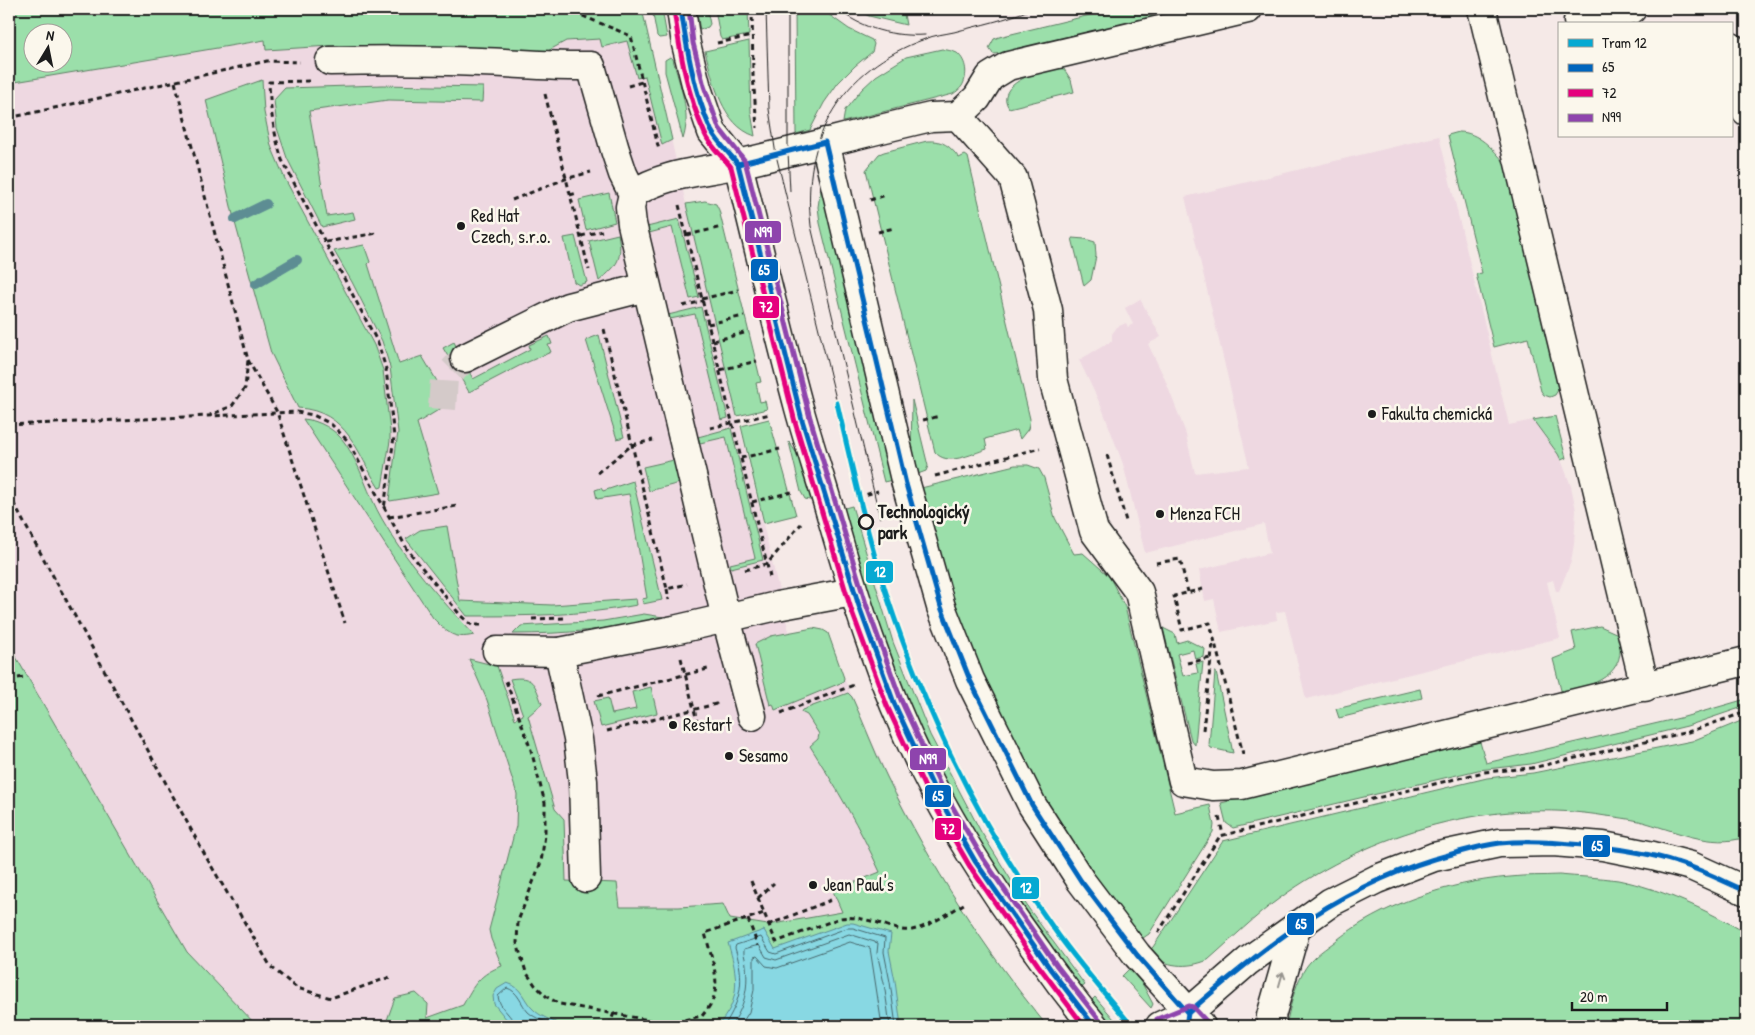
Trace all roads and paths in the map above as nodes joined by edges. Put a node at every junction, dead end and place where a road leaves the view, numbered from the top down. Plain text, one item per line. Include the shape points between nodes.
1 (566, 9) edge
2 (681, 9) edge
3 (1248, 9) edge
4 (1482, 9) edge
5 (1632, 9) edge
6 (1578, 21) dead end
7 (1746, 35) edge
8 (752, 36) dead end
9 (716, 38) dead end
10 (1732, 39) edge
11 (1732, 51) edge
12 (330, 61) dead end
13 (285, 62) dead end
14 (174, 82) junction
15 (269, 82) dead end
16 (544, 93) dead end
17 (1746, 111) edge
18 (958, 116) junction
19 (9, 118) edge
20 (825, 142) junction
21 (738, 164) junction
22 (578, 176) dead end
23 (669, 177) junction
24 (565, 179) junction
25 (576, 193) dead end
26 (570, 194) junction
27 (633, 194) junction
28 (886, 195) dead end
29 (512, 200) dead end
30 (871, 208) dead end
31 (875, 224) dead end
32 (728, 226) dead end
33 (894, 228) dead end
34 (877, 232) junction
35 (377, 233) dead end
36 (581, 236) dead end
37 (687, 236) junction
38 (326, 242) junction
39 (880, 242) dead end
40 (646, 287) junction
41 (743, 289) dead end
42 (545, 292) dead end
43 (702, 299) junction
44 (568, 306) junction
45 (749, 314) dead end
46 (708, 324) junction
47 (753, 331) dead end
48 (713, 341) junction
49 (465, 358) tunnel mouth
50 (248, 360) junction
51 (760, 360) dead end
52 (720, 370) junction
53 (921, 411) dead end
54 (277, 412) junction
55 (207, 416) junction
56 (940, 416) dead end
57 (923, 420) junction
58 (9, 425) edge
59 (925, 429) dead end
60 (1069, 440) junction
61 (642, 443) dead end
62 (782, 448) dead end
63 (1105, 450) dead end
64 (741, 458) junction
65 (642, 460) dead end
66 (636, 461) dead end
67 (597, 473) dead end
68 (906, 484) junction
69 (642, 486) dead end
70 (795, 492) dead end
71 (9, 495) edge
72 (644, 496) dead end
73 (752, 502) junction
74 (828, 505) junction
75 (457, 506) dead end
76 (384, 509) junction
77 (389, 517) junction
78 (799, 528) dead end
79 (1128, 530) dead end
80 (767, 564) junction
81 (1149, 564) dead end
82 (772, 583) dead end
83 (1203, 588) dead end
84 (853, 592) junction
85 (1188, 592) junction
86 (726, 618) junction
87 (346, 623) dead end
88 (488, 625) dead end
89 (1213, 638) junction
90 (497, 651) dead end
91 (559, 652) junction
92 (1211, 658) junction
93 (1746, 661) edge
94 (706, 662) dead end
95 (1180, 665) dead end
96 (26, 677) dead end
97 (9, 679) edge
98 (860, 683) dead end
99 (565, 686) junction
100 (1645, 687) junction
101 (690, 694) dead end
102 (694, 710) junction
103 (719, 712) dead end
104 (1746, 712) edge
105 (765, 715) joint
106 (698, 725) dead end
107 (1203, 736) dead end
108 (578, 739) junction
109 (1245, 760) dead end
110 (586, 878) dead end
111 (751, 881) dead end
112 (774, 883) dead end
113 (1746, 891) edge
114 (758, 898) junction
115 (831, 900) dead end
116 (970, 901) dead end
117 (748, 919) dead end
118 (768, 925) junction
119 (1297, 925) junction
120 (1155, 938) dead end
121 (758, 946) dead end
122 (390, 977) dead end
123 (614, 1014) dead end
124 (1191, 1022) edge
125 (609, 1026) edge
126 (1094, 1026) edge
127 (1160, 1026) edge
128 (1272, 1026) edge

1 - 23 path via 631,36
2 - 21 street via 697,88 712,132
3 - 18 street via 1008,66 990,77 977,98
4 - 100 street
5 - 6 street
7 - 10 street
8 - 9 path via 717,44
11 - 17 street
12 - 27 street via 592,66 615,150
13 - 14 path via 267,62
14 - 19 path
14 - 50 path
15 - 38 path via 274,130 282,160
16 - 24 path
18 - 20 street via 931,117
18 - 60 street via 1013,178 1048,310 1053,379
20 - 21 street
20 - 68 street
21 - 23 street
21 - 74 street via 799,408
22 - 24 path
23 - 27 street via 646,185
23 - 37 path
24 - 26 path
24 - 29 path
25 - 26 path
26 - 36 path
27 - 40 street via 630,207 632,224
28 - 30 path via 869,200
31 - 34 path
32 - 37 path
33 - 34 path
34 - 39 path
35 - 38 path
37 - 43 path
38 - 76 path via 378,343 386,369 394,437
40 - 44 street
40 - 86 street
41 - 43 path
42 - 44 street
43 - 46 path
44 - 49 street
45 - 46 path
46 - 48 path
47 - 48 path
48 - 52 path
50 - 54 path
50 - 55 path via 245,388 232,406
51 - 52 path
52 - 64 path
53 - 57 path
54 - 55 path
54 - 76 path via 300,412 331,424 347,440
54 - 87 path
55 - 58 path
56 - 57 path
57 - 59 path
60 - 68 path
60 - 100 street via 1094,531 1139,592 1183,781 1212,786 1242,785
61 - 67 path via 632,445
62 - 64 path
63 - 79 path
64 - 73 path
65 - 66 path
68 - 74 path
68 - 124 street via 941,607 970,680 1032,805 1081,882
69 - 72 path
70 - 73 path
71 - 122 path via 206,857 271,967 297,988 331,998
73 - 80 path
74 - 84 street
75 - 77 path
76 - 77 path
77 - 88 path via 407,549 461,616 472,625
78 - 80 path
80 - 82 path
81 - 85 path via 1180,559
83 - 85 path
84 - 86 street
84 - 126 street via 894,703 946,812 1008,912
85 - 89 path via 1174,596 1182,630 1210,624
86 - 91 street
86 - 105 street
89 - 92 path
89 - 109 path
90 - 91 street
91 - 99 street
92 - 95 path
92 - 107 path
93 - 100 street
94 - 99 path via 708,669 590,698 586,681
96 - 97 path
98 - 105 path
99 - 108 street
101 - 102 path
102 - 103 path via 716,704
102 - 106 path
102 - 108 path
104 - 120 path via 1688,732 1532,768 1484,772 1220,836
108 - 110 street via 584,781
111 - 114 path
112 - 114 path
113 - 119 street via 1691,866 1604,846 1553,842 1499,844 1434,857 1377,878 1331,902
114 - 118 path
115 - 118 path
116 - 118 path via 923,927 910,930 850,917 776,942
117 - 121 path
119 - 124 street via 1248,961
128 -> 119 street via 1274,1007
123 - 125 path
124 - 127 street

